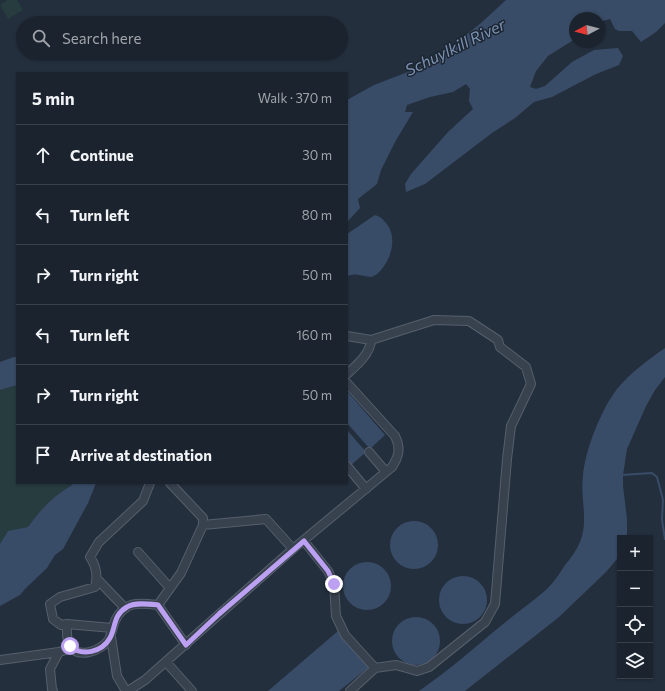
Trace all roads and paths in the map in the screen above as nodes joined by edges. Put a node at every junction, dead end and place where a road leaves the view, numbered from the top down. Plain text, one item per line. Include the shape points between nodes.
1 (348, 336) edge
2 (371, 340) junction
3 (348, 373) edge
4 (348, 384) edge
5 (369, 452) dead end
6 (348, 467) edge
7 (386, 472) junction
8 (150, 484) edge
9 (171, 484) edge
10 (366, 488) junction
11 (203, 525) junction
12 (304, 541) junction
13 (293, 549) junction
14 (138, 552) dead end
15 (97, 579) junction
16 (170, 588) junction
17 (158, 605) junction
18 (125, 608) junction
19 (67, 624) junction
20 (112, 628) junction
21 (110, 637) junction
22 (186, 645) junction
23 (72, 648) junction
24 (60, 652) junction
25 (0, 660) edge
26 (166, 662) junction
27 (375, 668) junction
28 (53, 691) edge
29 (127, 691) edge
30 (192, 691) edge
31 (350, 691) edge

1 - 2 lane
2 - 3 lane via 363,358
2 - 27 lane via 434,320 469,321 498,340 500,347 526,367 531,384 511,426 495,604 484,622 429,668 417,671 396,665
4 - 7 lane via 399,444 397,459
5 - 7 lane
6 - 10 lane
7 - 10 lane
8 - 15 lane via 143,501 99,542 90,557 95,565
9 - 11 lane via 203,518
10 - 12 lane
11 - 13 lane via 266,519
11 - 16 lane via 181,573
12 - 13 lane
12 - 27 lane via 328,571 334,584 336,616 345,635
13 - 22 lane
14 - 16 lane
15 - 18 lane
15 - 19 lane via 95,587 60,597 50,604 53,619 61,625
16 - 17 lane
17 - 18 lane
17 - 22 lane
18 - 20 lane
19 - 20 lane
19 - 23 lane via 68,642
20 - 21 lane
21 - 23 lane via 93,652 79,652
21 - 29 lane via 118,676
22 - 26 lane
23 - 24 lane
24 - 25 lane
24 - 28 lane via 50,669
26 - 29 lane
26 - 30 lane
27 - 31 lane

